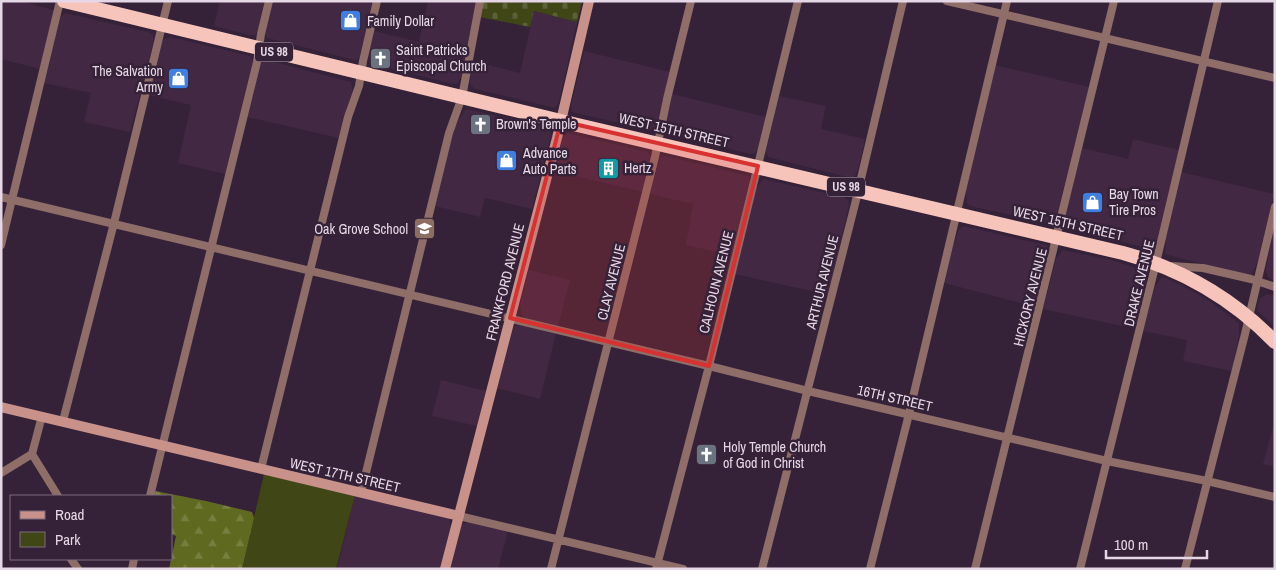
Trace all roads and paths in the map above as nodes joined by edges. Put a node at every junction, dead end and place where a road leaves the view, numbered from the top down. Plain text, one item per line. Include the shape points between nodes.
1 (60, 1) edge
2 (64, 1) edge
3 (168, 1) edge
4 (269, 1) edge
5 (377, 1) edge
6 (480, 1) edge
7 (589, 1) edge
8 (691, 1) edge
9 (798, 1) edge
10 (903, 1) edge
11 (946, 1) edge
12 (1007, 1) edge
13 (1114, 1) edge
14 (1218, 1) edge
15 (1003, 15) junction
16 (162, 25) junction
17 (1105, 39) junction
18 (259, 48) junction
19 (1204, 61) junction
20 (361, 72) junction
21 (1275, 78) edge
22 (462, 96) junction
23 (561, 120) junction
24 (658, 143) junction
25 (758, 166) junction
26 (858, 190) junction
27 (1, 197) edge
28 (12, 199) junction
29 (1275, 207) edge
30 (956, 213) junction
31 (114, 223) junction
32 (1057, 237) junction
33 (1, 245) edge
34 (211, 246) junction
35 (1160, 265) junction
36 (311, 271) junction
37 (1257, 282) junction
38 (1275, 288) edge
39 (410, 295) junction
40 (1249, 317) junction
41 (510, 318) junction
42 (609, 342) junction
43 (1275, 342) edge
44 (709, 366) junction
45 (808, 391) junction
46 (1, 406) edge
47 (909, 414) junction
48 (42, 416) junction
49 (63, 421) junction
50 (1008, 437) junction
51 (163, 445) junction
52 (32, 454) junction
53 (1107, 461) junction
54 (261, 469) junction
55 (1, 473) edge
56 (1208, 481) junction
57 (361, 493) junction
58 (57, 495) edge
59 (150, 495) edge
60 (1275, 497) edge
61 (459, 516) junction
62 (558, 539) junction
63 (657, 566) edge
64 (445, 569) edge
65 (551, 569) edge
66 (683, 569) edge
67 (762, 569) edge
68 (870, 569) edge
69 (975, 569) edge
70 (1080, 569) edge
71 (1185, 569) edge

1 - 28 street
2 - 16 highway, WEST 15TH STREET / US 98
3 - 16 street
4 - 18 street
5 - 20 street
6 - 22 street
7 - 23 main road, FRANKFORD AVENUE
8 - 24 street, CLAY AVENUE
9 - 25 street, CALHOUN AVENUE
10 - 26 street, ARTHUR AVENUE
11 - 15 street
12 - 15 street
13 - 17 street, HICKORY AVENUE
14 - 19 street, DRAKE AVENUE
15 - 17 street
15 - 30 street
16 - 18 highway, WEST 15TH STREET / US 98
16 - 31 street
17 - 19 street
17 - 32 street, HICKORY AVENUE
18 - 20 highway, WEST 15TH STREET / US 98
18 - 34 street
19 - 21 street
19 - 35 street, DRAKE AVENUE
20 - 22 highway, WEST 15TH STREET / US 98
20 - 36 street
22 - 23 highway, WEST 15TH STREET / US 98
22 - 39 street via 449,133
23 - 24 highway, WEST 15TH STREET / US 98
23 - 41 main road, FRANKFORD AVENUE
24 - 25 highway, WEST 15TH STREET / US 98
24 - 42 street, CLAY AVENUE
25 - 26 highway, WEST 15TH STREET / US 98
25 - 44 street, CALHOUN AVENUE
26 - 30 highway, WEST 15TH STREET / US 98
26 - 45 street, ARTHUR AVENUE
27 - 28 street, 16TH STREET
28 - 31 street, 16TH STREET
28 - 33 street
29 - 37 street
30 - 32 highway, WEST 15TH STREET / US 98
30 - 47 street
31 - 34 street, 16TH STREET
31 - 49 street
32 - 35 highway, WEST 15TH STREET / US 98
32 - 50 street, HICKORY AVENUE
34 - 36 street, 16TH STREET
34 - 51 street
35 - 37 street, WEST 15TH STREET via 1203,268
35 - 40 highway, US 98 via 1209,289
35 - 53 street, DRAKE AVENUE
36 - 39 street, 16TH STREET
36 - 54 street
37 - 38 street, WEST 15TH STREET
37 - 40 street
39 - 41 street, 16TH STREET
39 - 57 street
40 - 43 highway, US 98
40 - 56 street
41 - 42 street, 16TH STREET
41 - 61 main road, FRANKFORD AVENUE
42 - 44 street, 16TH STREET
42 - 62 street, CLAY AVENUE
44 - 45 street, 16TH STREET
44 - 63 street, CALHOUN AVENUE
45 - 47 street, 16TH STREET
45 - 67 street, ARTHUR AVENUE
46 - 48 main road, WEST 17TH STREET
47 - 50 street, 16TH STREET
47 - 68 street
48 - 49 main road, WEST 17TH STREET
48 - 52 street
49 - 51 main road, WEST 17TH STREET
50 - 53 street, 16TH STREET
50 - 69 street, HICKORY AVENUE
51 - 54 main road, WEST 17TH STREET
51 - 59 street
52 - 55 street
52 - 58 street
53 - 56 street, 16TH STREET
53 - 70 street, DRAKE AVENUE
54 - 57 main road, WEST 17TH STREET
56 - 60 street, 16TH STREET
56 - 71 street
57 - 61 main road, WEST 17TH STREET
61 - 62 street, WEST 17TH STREET
61 - 64 main road, FRANKFORD AVENUE
62 - 63 street, WEST 17TH STREET
62 - 65 street, CLAY AVENUE
63 - 66 street, WEST 17TH STREET

